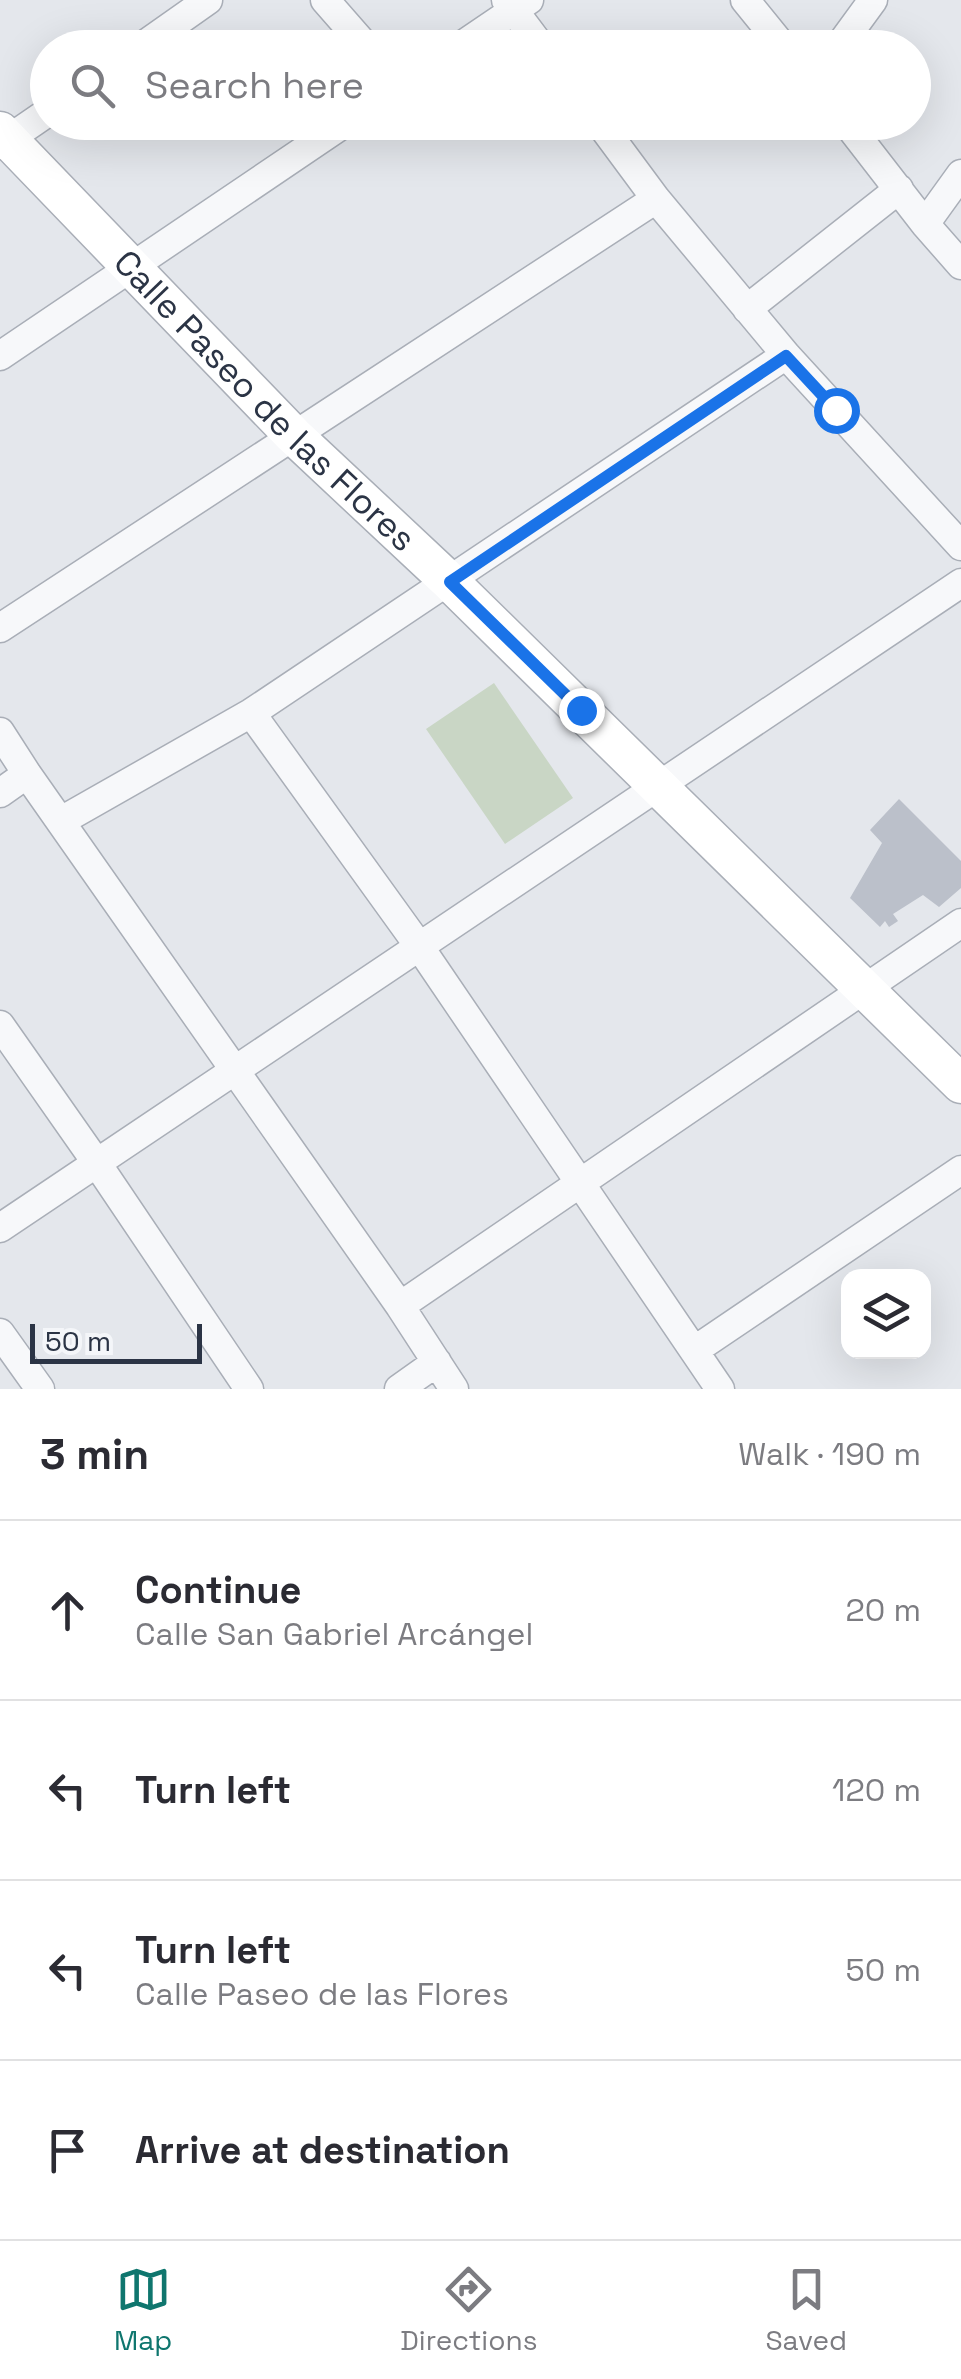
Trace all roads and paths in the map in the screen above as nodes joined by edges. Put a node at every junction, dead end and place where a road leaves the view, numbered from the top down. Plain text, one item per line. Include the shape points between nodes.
1 (208, 0) edge
2 (325, 0) edge
3 (745, 0) edge
4 (872, 0) edge
5 (516, 3) edge
6 (166, 30) edge
7 (351, 30) edge
8 (481, 30) edge
9 (532, 30) edge
10 (769, 30) edge
11 (851, 30) edge
12 (30, 123) edge
13 (3, 139) edge
14 (319, 140) edge
15 (612, 140) edge
16 (860, 140) edge
17 (961, 174) edge
18 (899, 189) junction
19 (656, 198) junction
20 (925, 224) junction
21 (961, 264) edge
22 (130, 266) junction
23 (747, 310) junction
24 (0, 356) edge
25 (786, 356) junction
26 (293, 435) junction
27 (961, 546) edge
28 (450, 582) junction
29 (961, 583) edge
30 (0, 628) edge
31 (252, 713) junction
32 (0, 732) edge
33 (27, 774) junction
34 (659, 786) junction
35 (0, 793) edge
36 (61, 821) junction
37 (961, 923) edge
38 (419, 946) junction
39 (864, 988) junction
40 (0, 1026) edge
41 (234, 1069) junction
42 (961, 1084) edge
43 (96, 1162) junction
44 (961, 1170) edge
45 (581, 1182) junction
46 (0, 1228) edge
47 (400, 1306) junction
48 (0, 1333) edge
49 (695, 1350) junction
50 (437, 1362) junction
51 (40, 1389) edge
52 (249, 1389) edge
53 (399, 1389) edge
54 (454, 1389) edge
55 (720, 1389) edge

1 - 6 street
2 - 7 street
3 - 10 street
4 - 11 street
5 - 8 street
5 - 9 street
12 - 13 street
13 - 22 street, Calle Paseo de las Flores
14 - 22 street
15 - 19 street
16 - 18 street
17 - 20 street
18 - 20 street
18 - 23 street
19 - 23 street
19 - 26 street
20 - 21 street
22 - 24 street
22 - 26 street, Calle Paseo de las Flores
23 - 25 street
25 - 27 street
25 - 28 street
26 - 28 street, Calle Paseo de las Flores
26 - 30 street
28 - 31 street
28 - 34 street, Calle Paseo de las Flores
29 - 34 street
31 - 36 street
31 - 38 street
32 - 33 street
33 - 35 street
33 - 36 street
34 - 38 street
34 - 39 street, Calle Paseo de las Flores
36 - 41 street
37 - 39 street
38 - 41 street
38 - 45 street
39 - 42 street, Calle Paseo de las Flores
39 - 45 street
40 - 43 street
41 - 43 street
41 - 47 street
43 - 46 street
43 - 52 street
44 - 49 street
45 - 47 street
45 - 49 street
47 - 50 street
48 - 51 street
49 - 55 street
50 - 53 street
50 - 54 street

